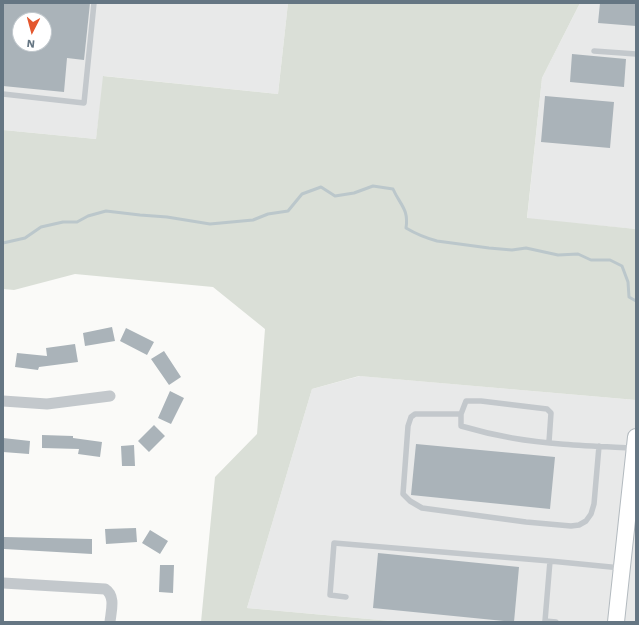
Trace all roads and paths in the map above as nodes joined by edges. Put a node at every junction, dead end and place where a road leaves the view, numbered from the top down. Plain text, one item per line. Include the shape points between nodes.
1 (94, 3) edge
2 (594, 51) dead end
3 (636, 54) edge
4 (3, 94) edge
5 (110, 396) dead end
6 (3, 401) edge
7 (461, 414) junction
8 (549, 442) junction
9 (635, 443) edge
10 (599, 446) junction
11 (550, 561) junction
12 (622, 568) junction
13 (3, 584) edge
14 (346, 597) dead end
15 (110, 622) edge
16 (556, 622) edge
17 (616, 622) edge

1 - 4 lane via 84,103
2 - 3 lane
5 - 6 street via 48,404
7 - 8 lane via 461,426 514,438
7 - 8 lane via 466,401 547,409 551,413
7 - 10 lane via 415,414 411,417 403,494 422,508 526,522 579,526 591,514 594,504
8 - 10 lane
9 - 10 lane
9 - 12 street via 629,521
11 - 12 lane
11 - 14 lane via 334,543 330,595
11 - 16 lane via 545,621
12 - 17 street
13 - 15 street via 105,589 112,596

